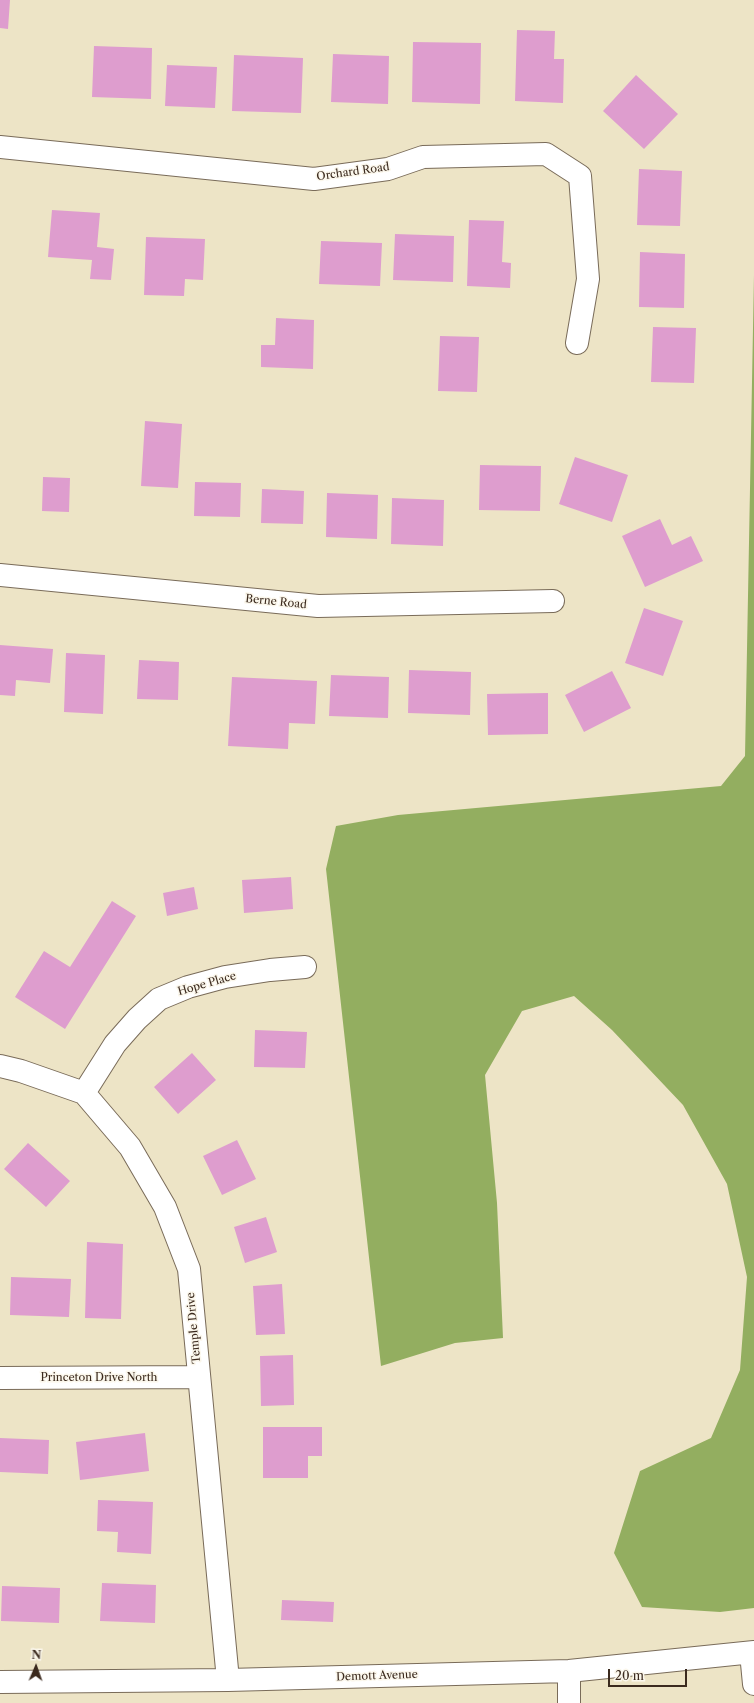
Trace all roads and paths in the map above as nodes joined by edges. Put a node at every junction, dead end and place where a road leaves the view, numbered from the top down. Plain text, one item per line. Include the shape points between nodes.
1 (0, 147) edge
2 (577, 342) dead end
3 (0, 575) edge
4 (553, 600) dead end
5 (305, 967) dead end
6 (0, 1066) edge
7 (84, 1093) junction
8 (199, 1377) junction
9 (0, 1378) edge
10 (752, 1652) edge
11 (569, 1671) junction
12 (228, 1680) junction
13 (0, 1682) edge
14 (754, 1684) edge
15 (569, 1703) edge

1 - 2 street, Orchard Road via 314,179 388,169 422,157 546,154 580,176 588,279
3 - 4 street, Berne Road via 318,606
5 - 7 street, Hope Place via 225,977 188,986 160,999 137,1019 115,1044
6 - 7 street
7 - 8 street, Temple Drive via 130,1148 167,1214 189,1269
8 - 9 street, Princeton Drive North
8 - 12 street, Temple Drive
10 - 11 street, Demott Avenue
10 - 14 street
11 - 12 street, Demott Avenue
11 - 15 street
12 - 13 street, Demott Avenue

